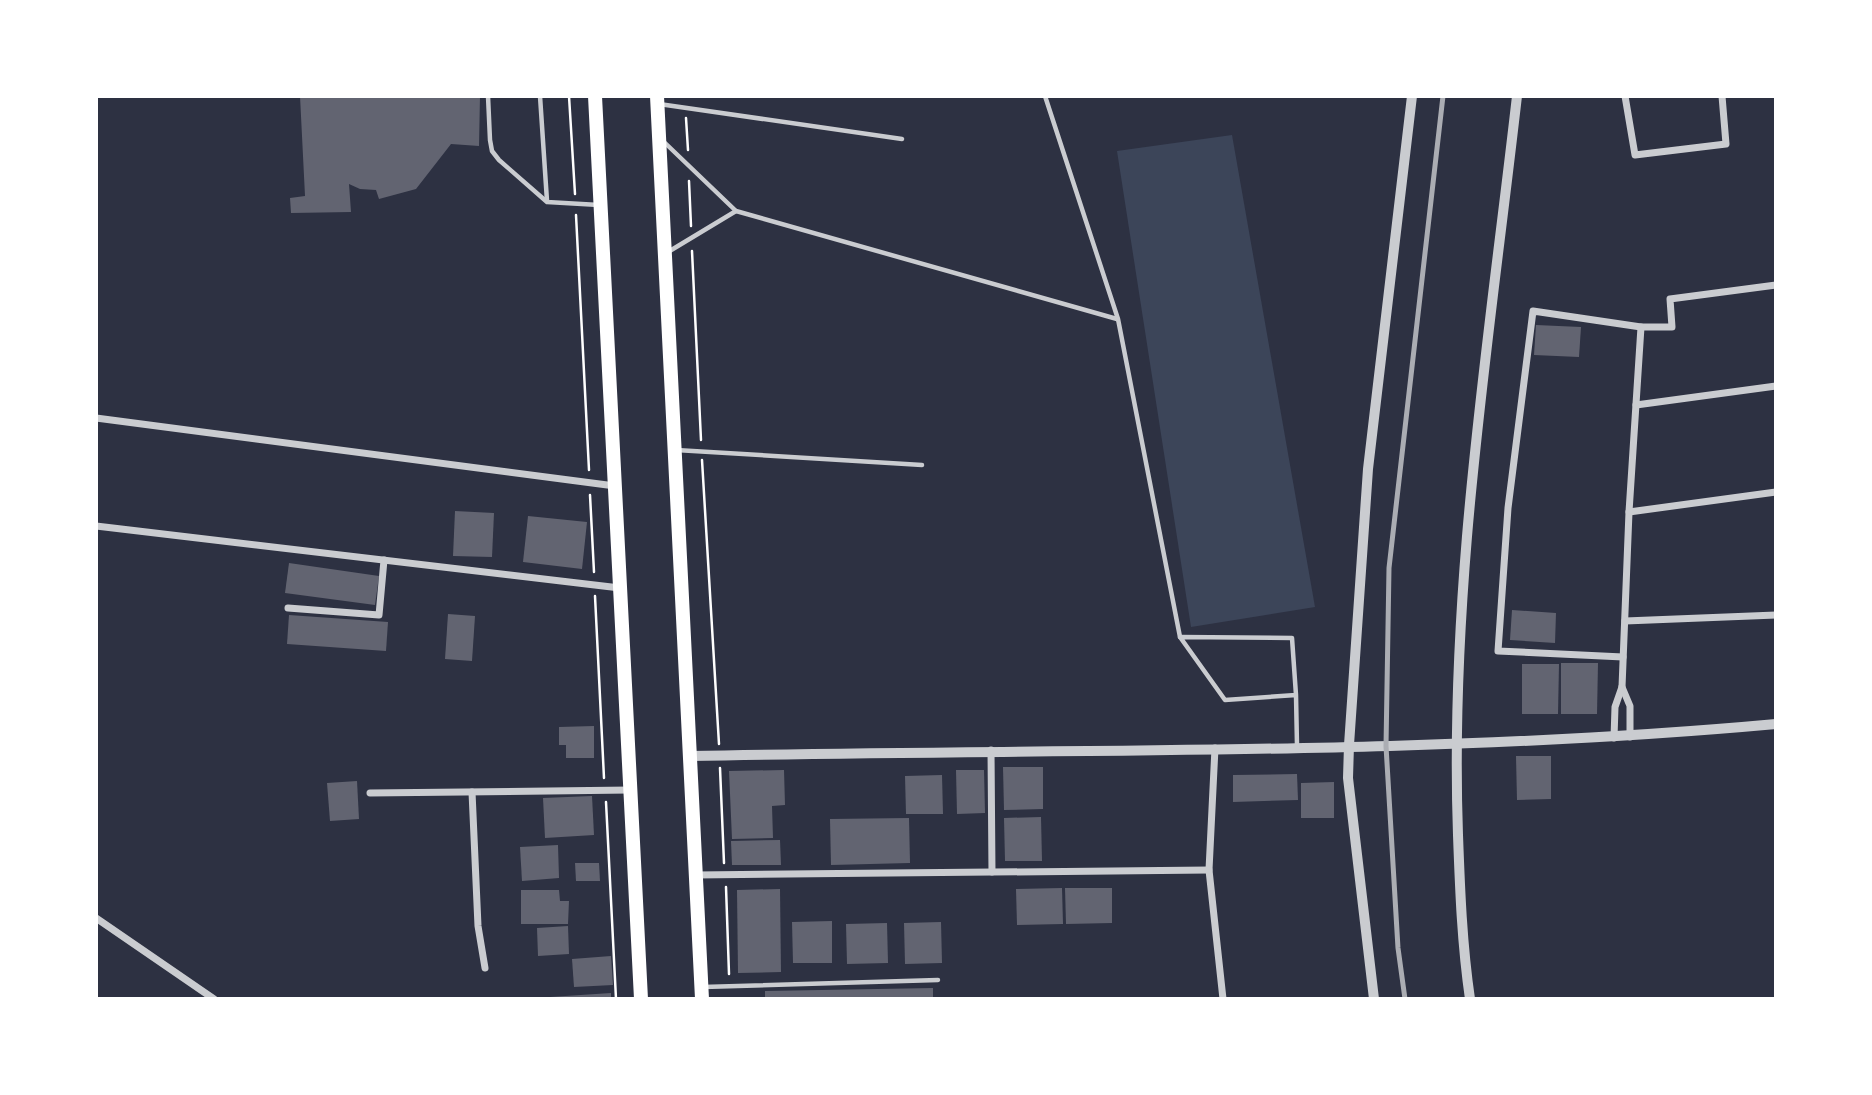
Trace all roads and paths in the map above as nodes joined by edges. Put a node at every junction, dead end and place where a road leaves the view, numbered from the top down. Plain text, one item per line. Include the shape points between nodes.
1 (488, 96) edge
2 (540, 96) edge
3 (569, 96) edge
4 (595, 96) edge
5 (1045, 96) edge
6 (1412, 96) edge
7 (1517, 96) edge
8 (1625, 96) edge
9 (1722, 96) edge
10 (657, 100) edge
11 (686, 109) junction
12 (660, 139) junction
13 (902, 139) dead end
14 (689, 166) junction
15 (547, 202) junction
16 (575, 204) junction
17 (600, 205) junction
18 (736, 211) junction
19 (691, 236) junction
20 (665, 254) junction
21 (1776, 285) edge
22 (1118, 319) junction
23 (1641, 327) junction
24 (1776, 386) edge
25 (1636, 405) junction
26 (96, 418) edge
27 (675, 450) junction
28 (702, 450) junction
29 (922, 465) dead end
30 (589, 482) junction
31 (615, 485) junction
32 (1776, 492) edge
33 (1629, 512) junction
34 (96, 526) edge
35 (384, 560) junction
36 (594, 585) junction
37 (620, 588) junction
38 (288, 608) dead end
39 (1776, 615) edge
40 (1625, 621) junction
41 (1180, 637) junction
42 (1623, 657) junction
43 (1622, 687) junction
44 (1296, 695) junction
45 (1776, 724) edge
46 (1630, 737) junction
47 (1614, 738) junction
48 (1455, 745) junction
49 (1349, 746) junction
50 (1215, 747) junction
51 (1297, 747) junction
52 (991, 750) junction
53 (719, 755) junction
54 (690, 756) junction
55 (630, 790) junction
56 (605, 791) junction
57 (472, 792) junction
58 (370, 793) dead end
59 (1209, 870) junction
60 (992, 872) junction
61 (696, 875) junction
62 (725, 875) junction
63 (96, 918) edge
64 (485, 968) dead end
65 (937, 980) dead end
66 (730, 986) junction
67 (702, 993) edge
68 (214, 999) edge
69 (615, 999) edge
70 (640, 999) edge
71 (1223, 999) edge
72 (1374, 999) edge
73 (1470, 999) edge

1 - 15 lane via 492,151
2 - 15 lane
3 - 16 path
4 - 17 highway
5 - 22 lane
6 - 49 street via 1368,469
7 - 48 street via 1470,479
8 - 9 street via 1635,155 1727,144
10 - 11 lane
10 - 12 highway
11 - 13 lane
11 - 14 path
12 - 14 lane
12 - 20 highway
14 - 18 lane
14 - 19 path
15 - 16 lane
16 - 17 lane
16 - 30 path
17 - 31 highway
18 - 19 lane
18 - 22 lane
19 - 20 lane
19 - 28 path
20 - 27 highway
21 - 23 street via 1670,299 1672,327
22 - 41 lane
23 - 25 street
23 - 42 street via 1533,311 1508,508 1498,651
24 - 25 street
25 - 33 street
26 - 30 street
27 - 28 lane
27 - 54 highway
28 - 29 lane
28 - 53 path
30 - 31 street
30 - 36 path
31 - 37 highway
32 - 33 street
33 - 40 street
34 - 35 street
35 - 36 street
35 - 38 street via 379,615
36 - 37 street
36 - 56 path
37 - 55 highway
39 - 40 street
40 - 42 street
41 - 44 lane via 1225,701
41 - 44 lane via 1292,638
42 - 43 street
43 - 46 street via 1630,706
43 - 47 street via 1615,707
44 - 51 lane
45 - 46 street
46 - 47 street
47 - 48 street
48 - 49 street
48 - 73 street via 1462,949
49 - 51 street
49 - 72 street via 1348,778
50 - 51 street
50 - 52 street
50 - 59 street
52 - 53 street
52 - 60 street
53 - 54 street
53 - 62 path
54 - 61 highway
55 - 56 street
55 - 70 highway
56 - 57 street
56 - 69 path
57 - 58 street
57 - 64 street via 478,926
59 - 60 street
59 - 71 street
60 - 62 street
61 - 62 street
61 - 67 highway
62 - 66 path
63 - 68 street
65 - 66 lane
66 - 67 lane

